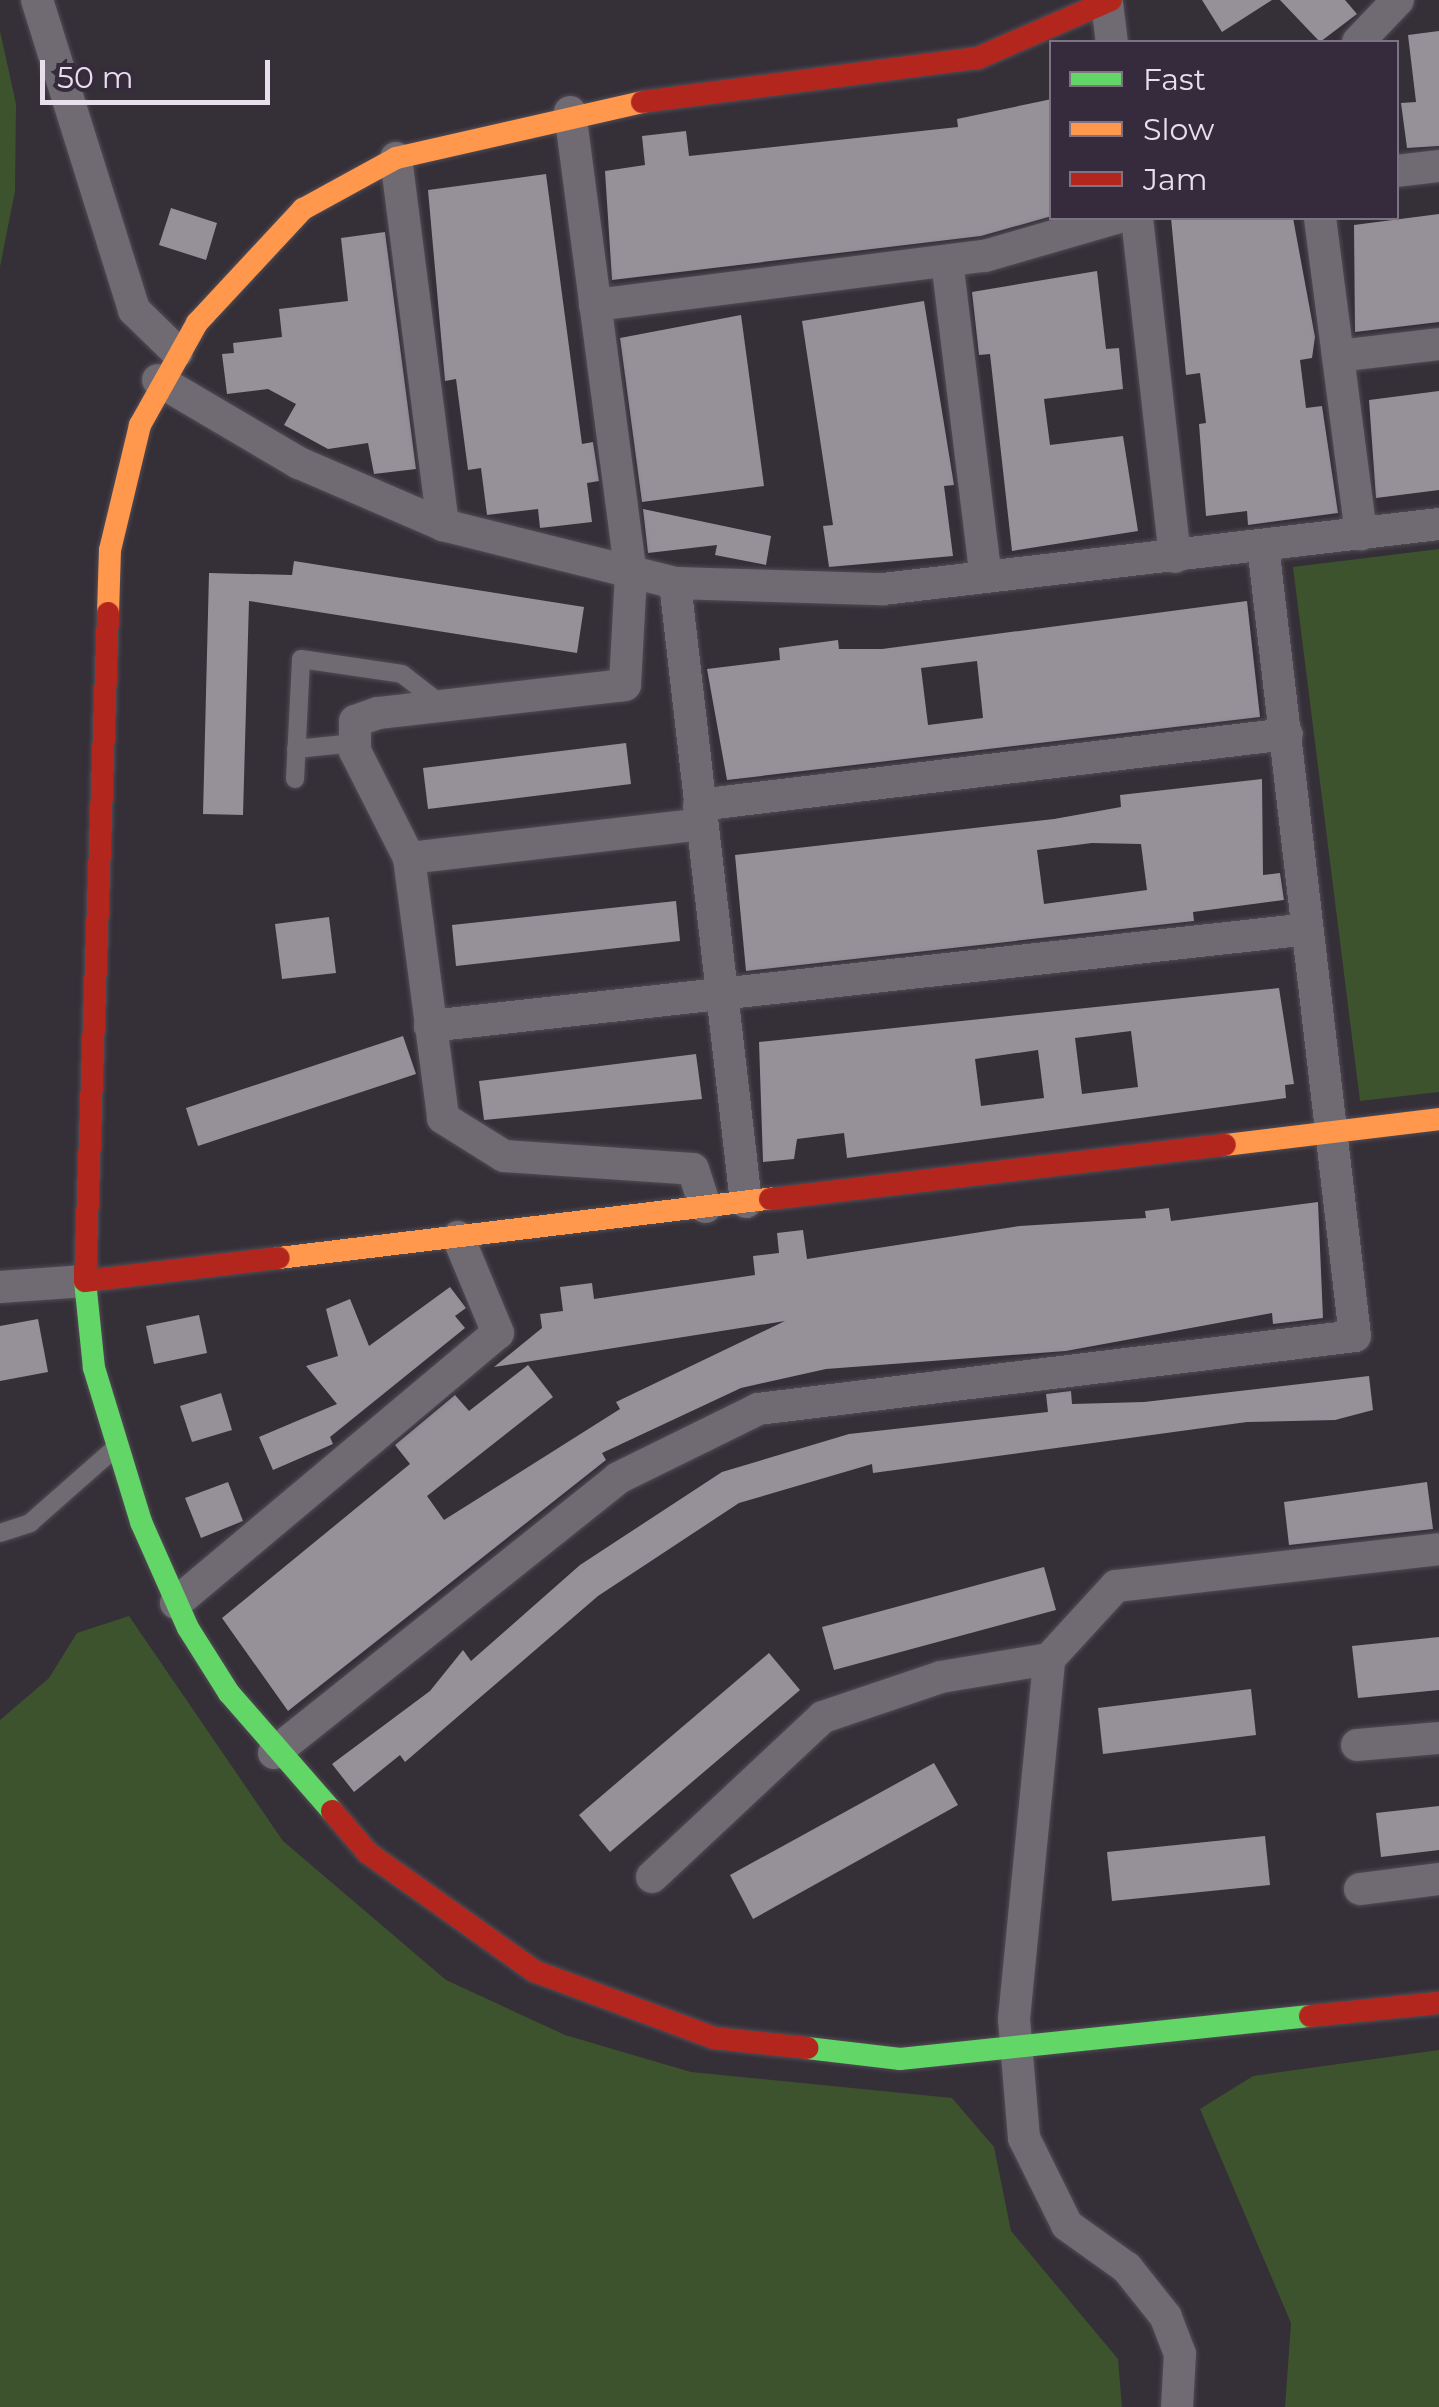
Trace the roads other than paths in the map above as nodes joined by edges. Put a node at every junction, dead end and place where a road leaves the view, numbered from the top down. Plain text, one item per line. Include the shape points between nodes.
1 (37, 0) edge
2 (1398, 0) edge
3 (1109, 2) edge
4 (1112, 40) edge
5 (1360, 40) edge
6 (570, 112) junction
7 (396, 158) junction
8 (1439, 166) edge
9 (1399, 171) edge
10 (1108, 220) edge
11 (1137, 220) edge
12 (1320, 220) edge
13 (946, 260) junction
14 (595, 305) junction
15 (1439, 344) edge
16 (177, 352) junction
17 (1338, 356) junction
18 (158, 380) junction
19 (443, 524) junction
20 (1439, 524) edge
21 (1361, 534) junction
22 (1263, 546) junction
23 (1175, 556) junction
24 (630, 574) junction
25 (986, 577) junction
26 (675, 583) junction
27 (437, 702) junction
28 (1287, 734) junction
29 (355, 743) junction
30 (296, 750) junction
31 (295, 779) dead end
32 (701, 814) junction
33 (409, 858) junction
34 (1308, 929) junction
35 (722, 994) junction
36 (430, 1026) junction
37 (1439, 1119) edge
38 (1331, 1131) junction
39 (746, 1202) junction
40 (705, 1207) junction
41 (458, 1237) junction
42 (85, 1281) junction
43 (0, 1287) edge
44 (118, 1446) junction
45 (0, 1533) edge
46 (1439, 1549) edge
47 (176, 1603) junction
48 (1049, 1658) junction
49 (1439, 1738) edge
50 (1356, 1745) dead end
51 (274, 1753) junction
52 (652, 1877) dead end
53 (1439, 1879) edge
54 (1360, 1888) dead end
55 (1439, 2003) edge
56 (1014, 2051) junction
57 (1177, 2407) edge

1 - 16 street via 134,310
2 - 5 street
3 - 4 street
3 - 6 street via 1037,40 961,61
6 - 7 street
6 - 14 street
7 - 16 street via 303,209
7 - 19 street
8 - 9 street
10 - 13 street
11 - 23 street
12 - 17 street
13 - 14 street
13 - 25 street
14 - 24 street
15 - 17 street
16 - 18 street
17 - 21 street
18 - 19 street via 299,463
18 - 42 street via 110,550
19 - 24 street
20 - 21 street
21 - 22 street
22 - 23 street
22 - 28 street
23 - 25 street
24 - 26 street
24 - 27 street via 624,685
25 - 26 street via 883,589
26 - 32 street
27 - 29 street via 354,721
27 - 30 lane via 402,674 300,659
28 - 32 street
28 - 34 street
29 - 30 lane
29 - 33 street
30 - 31 lane
32 - 33 street
32 - 35 street
33 - 36 street
34 - 35 street
34 - 38 street
35 - 36 street
35 - 39 street
36 - 40 street via 444,1118 469,1142 537,1160 693,1170
37 - 38 street
38 - 39 street
38 - 51 street via 1355,1336 758,1409 618,1478
39 - 40 street
40 - 41 street
41 - 42 street
41 - 47 street via 498,1332
42 - 43 street
42 - 44 street via 94,1368
44 - 45 lane via 79,1470 30,1523
44 - 47 street
46 - 48 street via 1116,1586
47 - 51 street
48 - 52 street via 941,1677 823,1717
48 - 56 street
49 - 50 street
51 - 56 street via 428,1901 582,1994 767,2048 900,2059
53 - 54 street
55 - 56 street
56 - 57 street via 1036,2178 1067,2225 1127,2268 1166,2317 1180,2354

